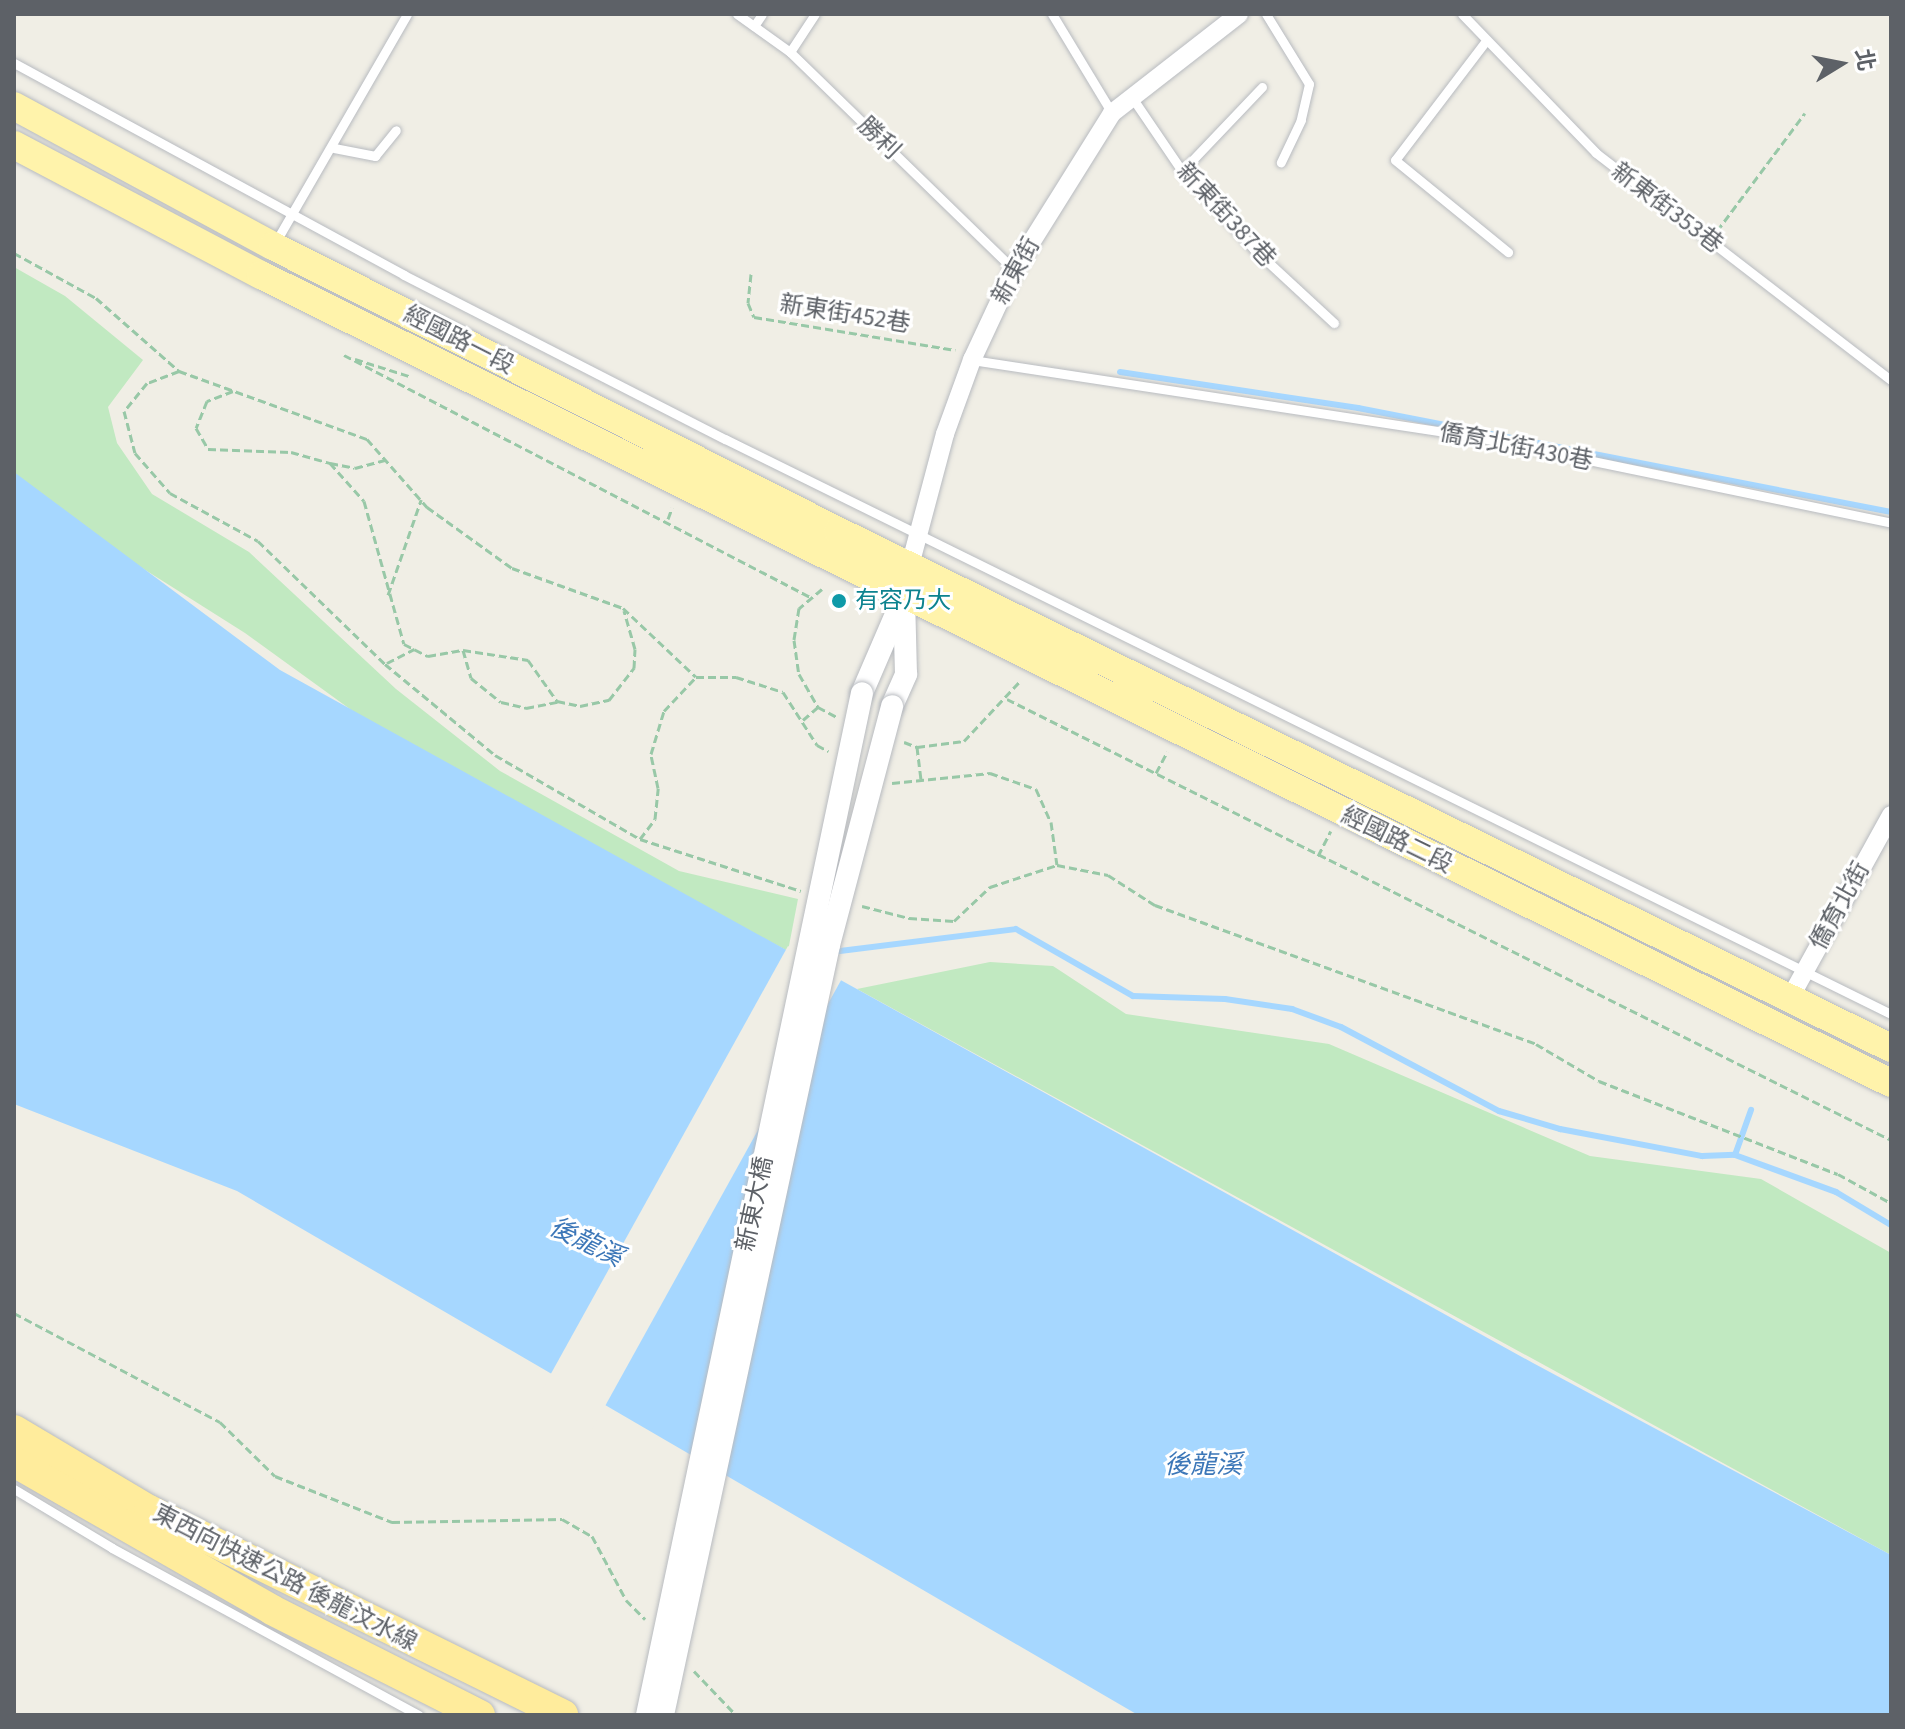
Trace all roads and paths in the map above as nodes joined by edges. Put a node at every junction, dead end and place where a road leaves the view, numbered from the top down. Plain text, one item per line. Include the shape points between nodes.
1 (407, 14) edge
2 (737, 14) edge
3 (762, 14) edge
4 (815, 14) edge
5 (1052, 14) edge
6 (1239, 14) edge
7 (1266, 14) edge
8 (1462, 14) edge
9 (754, 26) junction
10 (1485, 42) junction
11 (790, 52) junction
12 (14, 63) edge
13 (1262, 87) dead end
14 (1131, 96) junction
15 (14, 106) edge
16 (1112, 113) junction
17 (1805, 113) dead end
18 (396, 130) dead end
19 (14, 145) edge
20 (334, 148) junction
21 (1281, 162) dead end
22 (1182, 171) junction
23 (290, 215) junction
24 (1710, 240) junction
25 (273, 246) junction
26 (1508, 252) dead end
27 (14, 253) edge
28 (1014, 270) junction
29 (751, 274) dead end
30 (1334, 323) dead end
31 (973, 356) junction
32 (179, 371) junction
33 (416, 379) dead end
34 (1891, 380) edge
35 (430, 383) dead end
36 (233, 391) junction
37 (423, 396) junction
38 (386, 460) junction
39 (330, 463) junction
40 (421, 500) junction
41 (672, 508) dead end
42 (667, 520) junction
43 (1891, 523) edge
44 (917, 533) junction
45 (910, 564) junction
46 (388, 595) junction
47 (904, 596) junction
48 (810, 597) dead end
49 (623, 608) junction
50 (415, 649) junction
51 (463, 650) junction
52 (385, 664) junction
53 (696, 677) junction
54 (1007, 699) dead end
55 (557, 701) junction
56 (818, 707) dead end
57 (802, 721) junction
58 (1171, 745) dead end
59 (917, 747) dead end
60 (830, 752) dead end
61 (1155, 774) junction
62 (885, 779) dead end
63 (921, 782) junction
64 (1891, 815) edge
65 (1331, 831) dead end
66 (640, 839) junction
67 (1317, 857) junction
68 (1057, 865) junction
69 (802, 891) dead end
70 (848, 903) dead end
71 (1805, 969) junction
72 (1790, 998) junction
73 (1891, 1014) edge
74 (1891, 1048) edge
75 (1891, 1083) edge
76 (1891, 1140) edge
77 (1891, 1203) edge
78 (14, 1313) edge
79 (14, 1430) edge
80 (14, 1462) edge
81 (14, 1489) edge
82 (648, 1623) dead end
83 (692, 1669) dead end
84 (418, 1715) edge
85 (480, 1715) edge
86 (563, 1715) edge
87 (647, 1715) edge
88 (663, 1715) edge
89 (736, 1715) edge

1 - 20 lane
2 - 9 lane, 勝利
3 - 9 lane
4 - 11 lane
5 - 16 lane
6 - 14 street, 新東街
7 - 21 lane via 1309,84 1301,120
8 - 10 lane, 新東街353巷
9 - 11 lane, 勝利
10 - 24 lane, 新東街353巷 via 1596,153
10 - 26 lane via 1395,160
11 - 28 lane, 勝利
12 - 23 lane
13 - 22 lane
14 - 16 street, 新東街
14 - 22 lane, 新東街387巷
15 - 25 main road, 經國路一段
16 - 28 street, 新東街
17 - 24 path
18 - 20 lane via 375,156
19 - 47 main road, 經國路一段 via 261,275
20 - 23 lane
22 - 30 lane, 新東街387巷 via 1254,249
23 - 25 lane
23 - 44 lane
24 - 34 lane, 新東街353巷
25 - 45 main road, 經國路一段
27 - 32 path via 96,298
28 - 31 street, 新東街
29 - 31 path, 新東街452巷 via 748,303 754,317
31 - 43 lane, 僑育北街430巷 via 1139,387 1477,437
31 - 44 street, 新東街
32 - 36 path
32 - 52 path via 147,383 124,411 135,453 170,493 258,541
33 - 37 path via 344,355
35 - 37 path
36 - 38 path via 367,439
36 - 39 path via 207,401 196,428 208,449 291,452
37 - 42 path
38 - 39 path via 355,468
38 - 40 path
39 - 46 path via 364,501
40 - 46 path
40 - 49 path via 512,568
41 - 42 path
42 - 48 path
44 - 45 street, 新東街
44 - 71 lane
45 - 47 street, 新東街
45 - 72 main road, 經國路二段
46 - 50 path via 404,644
47 - 75 main road, 經國路二段
47 - 87 street, 新東大橋, bridge via 862,693
47 - 88 street, 新東大橋, bridge via 906,674 892,706 829,945
49 - 53 path
49 - 55 path via 635,649 634,668 609,700 580,706
50 - 51 path via 428,656
50 - 52 path via 397,653
51 - 55 path via 528,660
51 - 55 path via 471,678 501,702 526,708
52 - 66 path via 495,755
53 - 57 path via 736,677 783,692
53 - 66 path via 664,711 651,754 658,788 655,819
54 - 61 path
56 - 57 path
57 - 60 path via 817,745
58 - 61 path
59 - 63 path
61 - 67 path
62 - 63 path via 898,786
63 - 68 path via 990,773 1036,789 1051,822
64 - 71 street, 僑育北街
65 - 67 path
66 - 69 path
67 - 76 path
68 - 70 path via 990,887 954,921 909,918
68 - 77 path via 1108,875 1155,905 1536,1044 1599,1081 1838,1174
71 - 72 street, 僑育北街
71 - 73 lane
72 - 74 main road, 經國路二段
78 - 82 path via 220,1422 275,1476 392,1522 562,1519 592,1536 626,1600
79 - 86 highway, 東西向快速公路 後龍汶水線 via 149,1510
80 - 85 highway, 東西向快速公路 後龍汶水線 via 272,1610
81 - 84 lane
83 - 89 path

